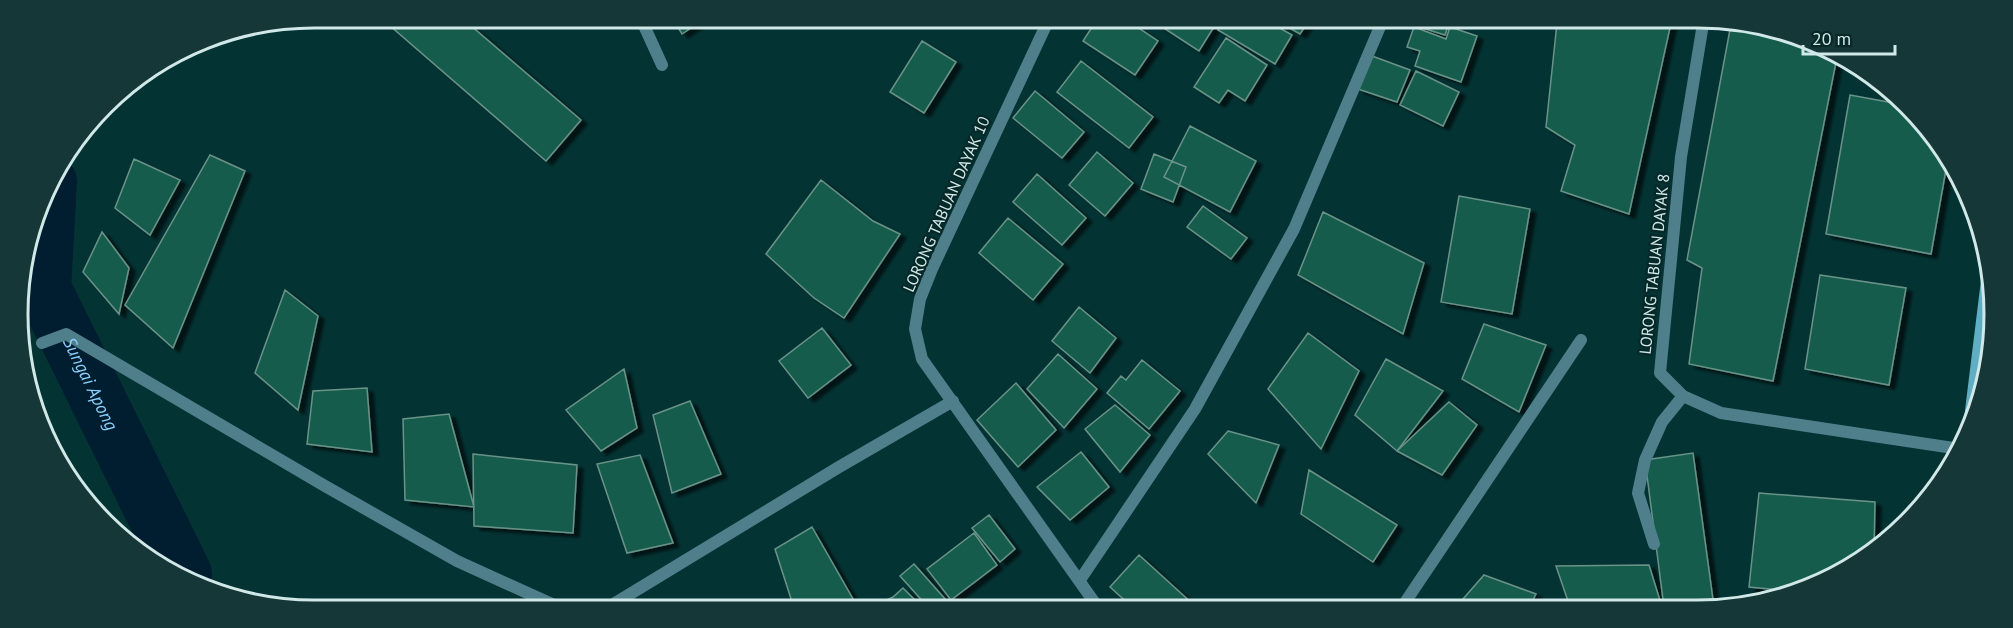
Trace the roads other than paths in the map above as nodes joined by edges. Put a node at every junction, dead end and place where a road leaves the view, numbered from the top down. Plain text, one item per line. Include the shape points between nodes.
1 (645, 28) edge
2 (1045, 28) edge
3 (1379, 28) edge
4 (1702, 28) edge
5 (662, 65) dead end
6 (1984, 305) edge
7 (1581, 340) dead end
8 (42, 343) dead end
9 (1973, 394) edge
10 (1683, 396) junction
11 (953, 401) junction
12 (1951, 448) edge
13 (1654, 544) dead end
14 (1080, 580) junction
15 (543, 600) edge
16 (620, 600) edge
17 (1093, 600) edge
18 (1407, 600) edge

1 - 5 street
2 - 11 street, LORONG TABUAN DAYAK 10 via 920,299 915,328 922,359
3 - 14 street via 1294,229 1195,409
4 - 10 street, LORONG TABUAN DAYAK 8 via 1681,157 1660,373
6 - 9 street
7 - 18 street
8 - 15 street via 66,334 457,561
10 - 12 street, LORONG TABUAN DAYAK 8 via 1721,413
10 - 13 street via 1662,422 1645,460 1638,493
11 - 14 street, LORONG TABUAN DAYAK 10
11 - 16 street
14 - 17 street, LORONG TABUAN DAYAK 10

